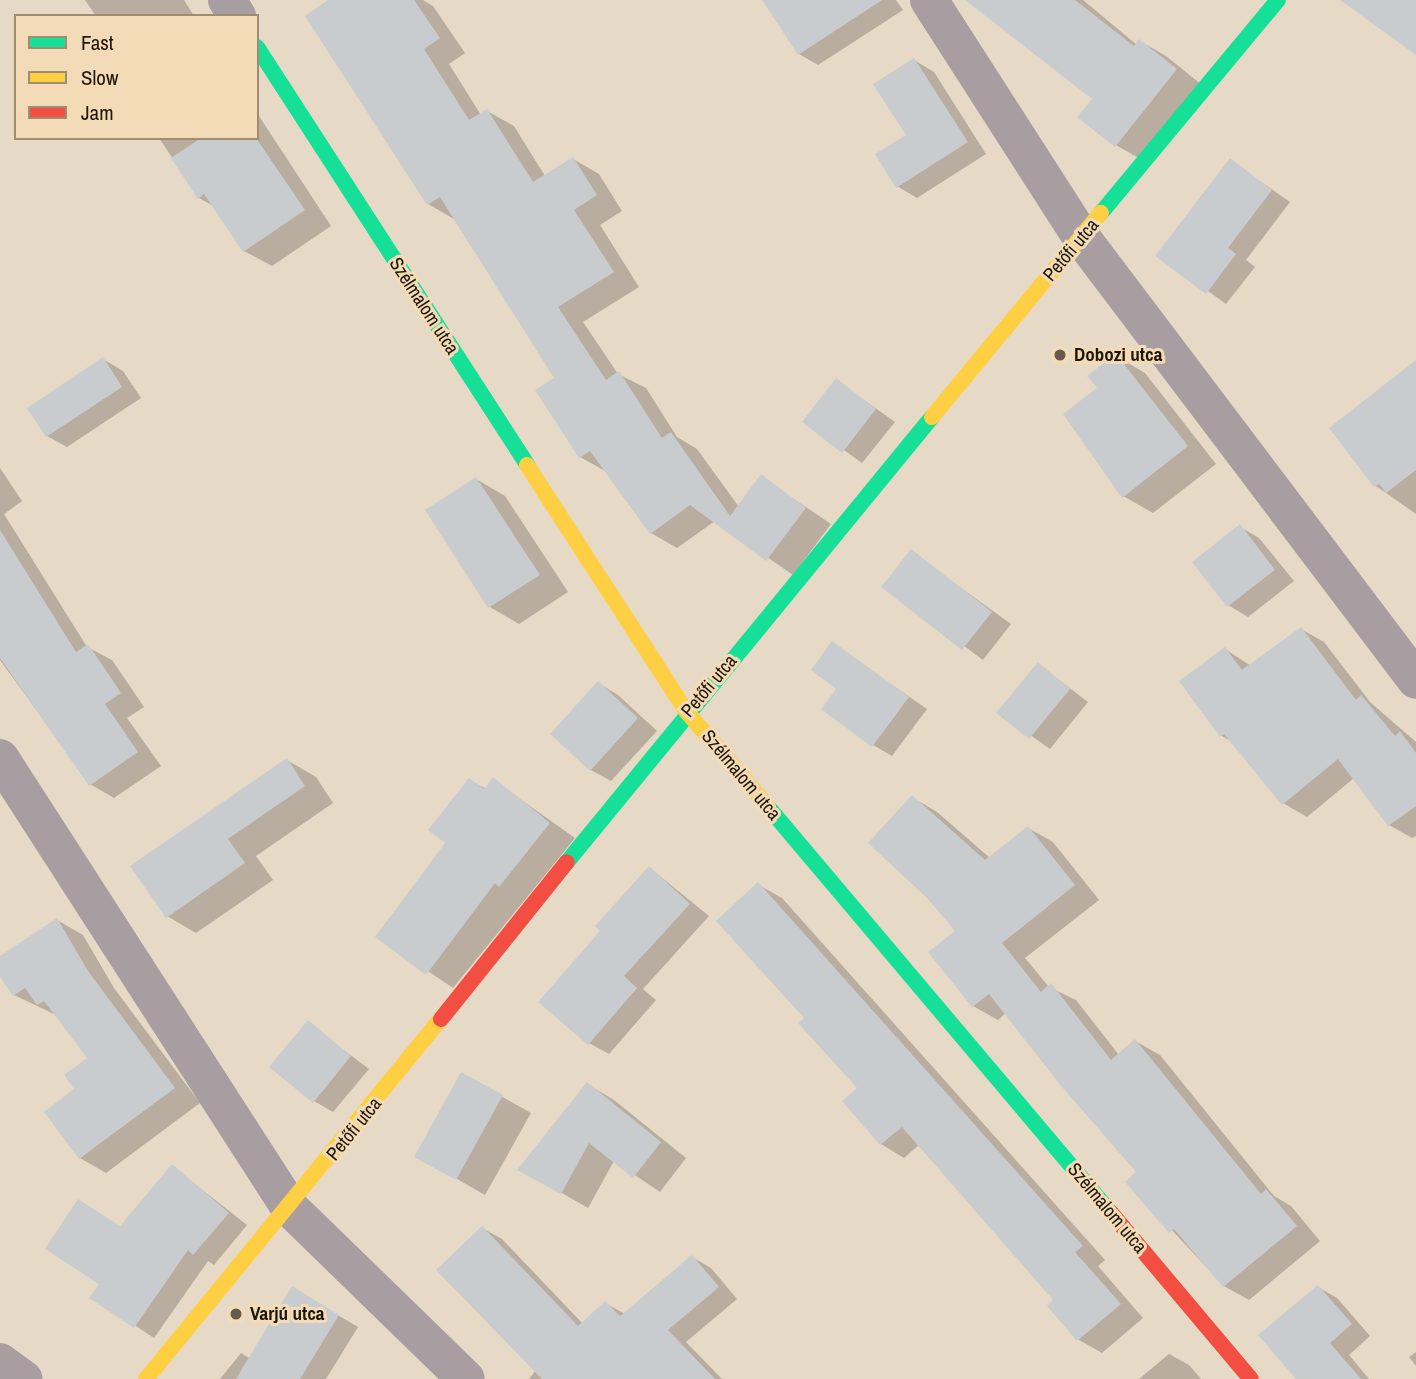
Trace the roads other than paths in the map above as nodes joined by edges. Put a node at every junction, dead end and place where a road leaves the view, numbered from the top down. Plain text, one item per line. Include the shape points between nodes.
1 (929, 0) edge
2 (1278, 0) edge
3 (259, 50) edge
4 (1081, 237) junction
5 (1416, 680) edge
6 (687, 712) junction
7 (0, 758) edge
8 (18, 809) edge
9 (290, 1208) junction
10 (0, 1362) edge
11 (23, 1379) edge
12 (146, 1379) edge
13 (466, 1379) edge
14 (1251, 1379) edge

1 - 4 street
2 - 4 main road, Petőfi utca
3 - 6 main road, Szélmalom utca
4 - 5 street
4 - 6 main road, Petőfi utca
6 - 9 main road, Petőfi utca
6 - 14 main road, Szélmalom utca
7 - 8 street
8 - 9 street
9 - 12 main road, Petőfi utca
9 - 13 street
10 - 11 street

